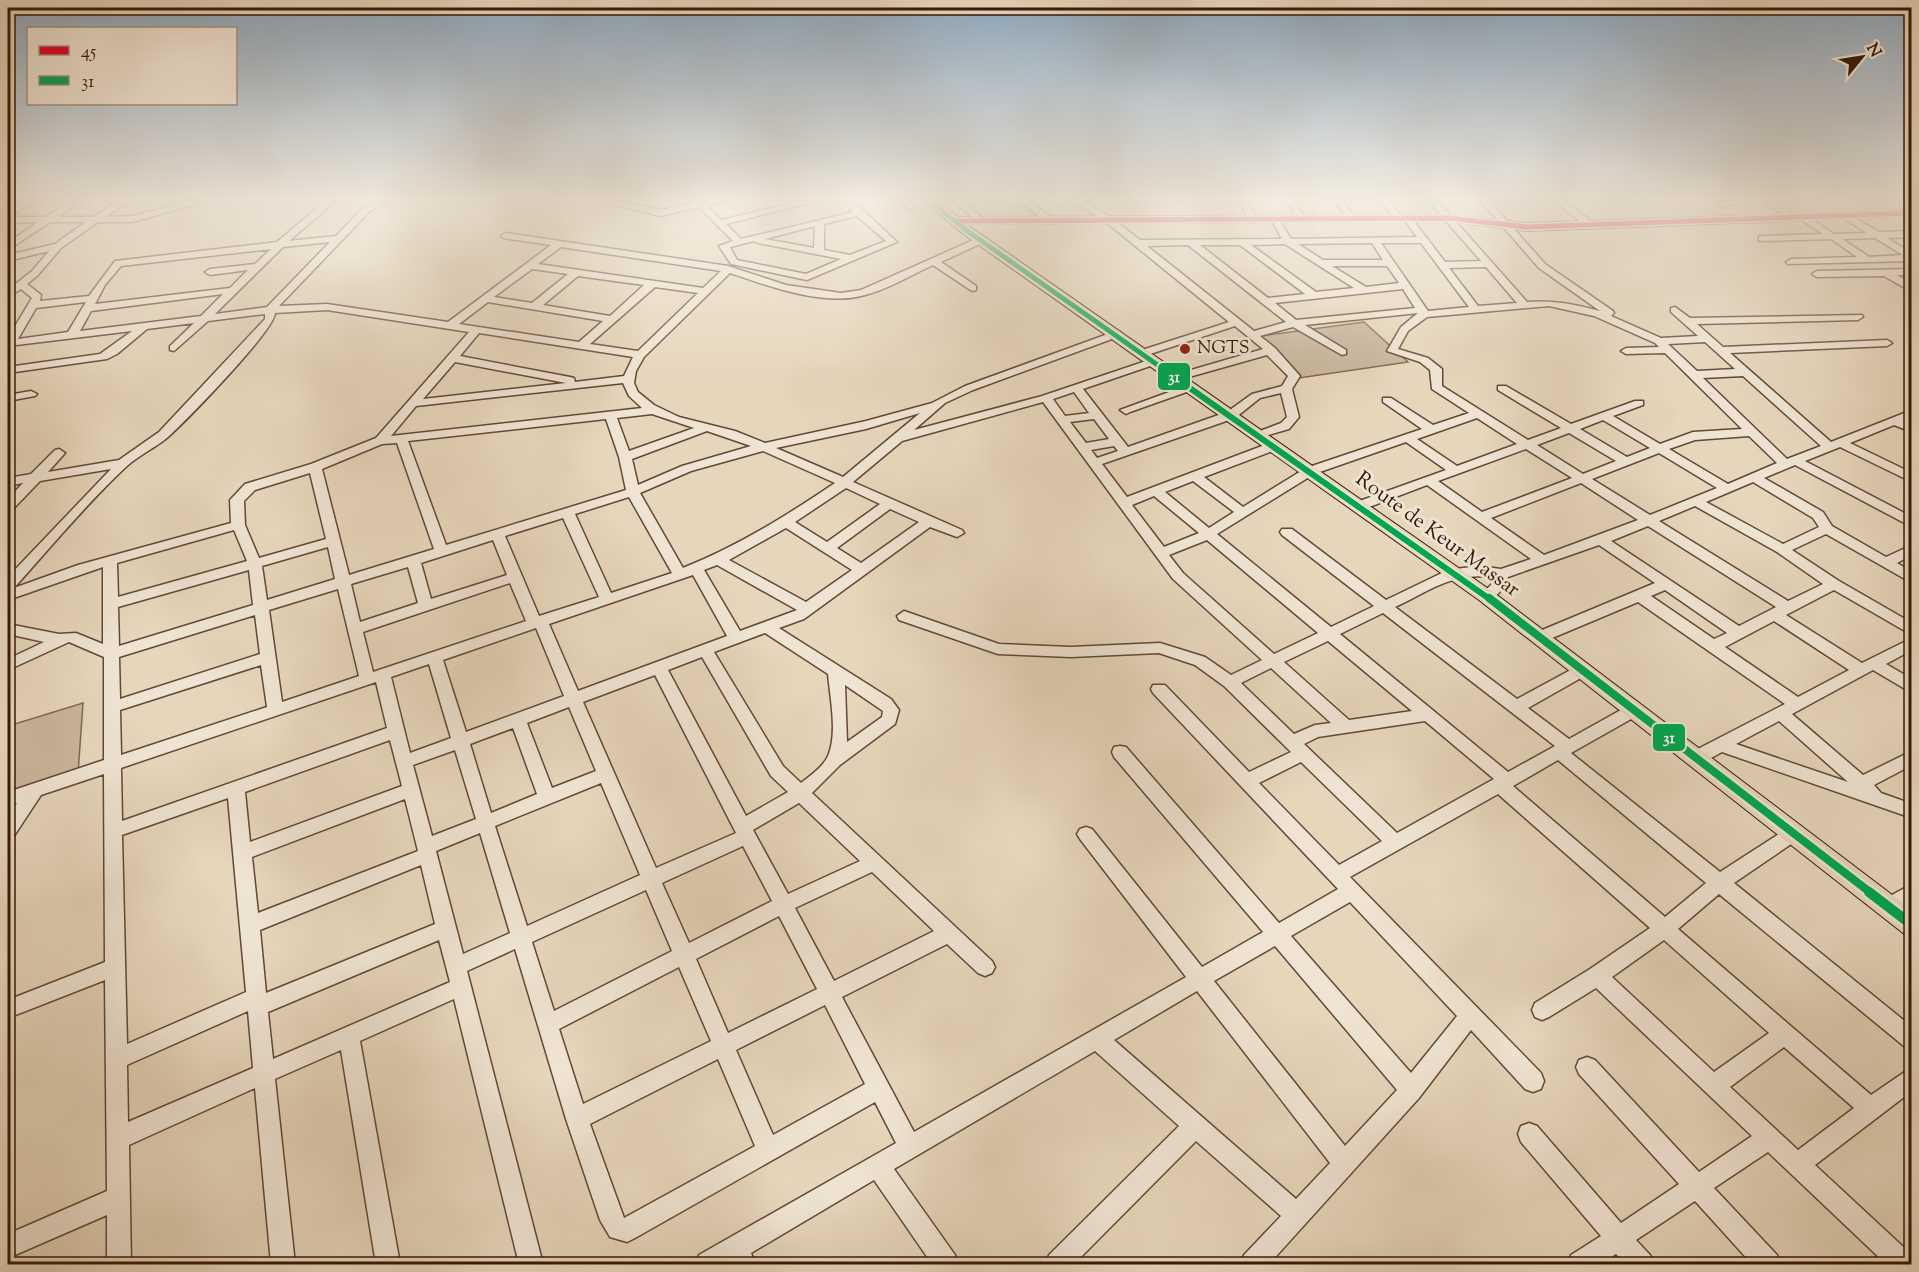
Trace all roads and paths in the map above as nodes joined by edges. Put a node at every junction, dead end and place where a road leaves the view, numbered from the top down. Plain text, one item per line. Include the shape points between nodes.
1 (49, 256) edge
2 (179, 256) edge
3 (271, 256) edge
4 (321, 256) edge
5 (543, 256) edge
6 (643, 256) edge
7 (730, 256) edge
8 (842, 256) edge
9 (855, 256) edge
10 (941, 256) edge
11 (1014, 256) edge
12 (1153, 256) edge
13 (1208, 256) edge
14 (1261, 256) edge
15 (1311, 256) edge
16 (1385, 256) edge
17 (1436, 256) edge
18 (1481, 256) edge
19 (1534, 256) edge
20 (1862, 256) edge
21 (1911, 257) edge
22 (851, 258) junction
23 (1868, 260) junction
24 (934, 261) junction
25 (1791, 261) dead end
26 (1322, 263) junction
27 (1389, 263) junction
28 (1488, 264) junction
29 (1442, 265) junction
30 (260, 266) junction
31 (531, 266) junction
32 (728, 269) junction
33 (210, 272) dead end
34 (577, 272) junction
35 (1911, 272) edge
36 (1887, 273) junction
37 (1817, 274) dead end
38 (653, 283) junction
39 (21, 285) junction
40 (1403, 286) junction
41 (972, 288) dead end
42 (1911, 289) edge
43 (236, 290) junction
44 (1364, 290) junction
45 (705, 291) junction
46 (8, 294) edge
47 (1314, 296) junction
48 (95, 298) junction
49 (486, 299) junction
50 (1265, 301) junction
51 (34, 305) junction
52 (1524, 305) junction
53 (535, 306) junction
54 (88, 308) junction
55 (270, 310) junction
56 (1476, 310) junction
57 (1675, 310) dead end
58 (1423, 312) junction
59 (208, 317) junction
60 (1858, 317) dead end
61 (611, 319) junction
62 (1688, 321) junction
63 (1235, 323) junction
64 (1294, 323) junction
65 (1625, 324) junction
66 (451, 325) junction
67 (145, 326) junction
68 (477, 329) junction
69 (1116, 334) junction
70 (72, 335) junction
71 (1251, 335) junction
72 (1709, 339) junction
73 (9, 343) edge
74 (1887, 343) dead end
75 (581, 346) junction
76 (1662, 346) junction
77 (174, 348) dead end
78 (1721, 350) junction
79 (1270, 351) junction
80 (1342, 351) dead end
81 (1626, 351) dead end
82 (640, 355) junction
83 (1149, 357) junction
84 (453, 358) junction
85 (8, 370) edge
86 (1746, 372) junction
87 (1692, 375) junction
88 (627, 379) junction
89 (1184, 382) junction
90 (587, 384) junction
91 (1076, 388) junction
92 (1502, 388) dead end
93 (1286, 389) junction
94 (31, 394) dead end
95 (8, 398) edge
96 (1046, 398) junction
97 (1387, 400) dead end
98 (415, 403) junction
99 (1639, 403) dead end
100 (937, 404) junction
101 (654, 410) junction
102 (1126, 410) dead end
103 (1911, 413) edge
104 (1477, 414) junction
105 (610, 415) junction
106 (1096, 415) junction
107 (1231, 415) junction
108 (1604, 416) junction
109 (1063, 420) junction
110 (1893, 420) junction
111 (708, 427) junction
112 (1570, 428) junction
113 (1431, 429) junction
114 (1911, 429) edge
115 (1751, 432) junction
116 (1258, 434) junction
117 (900, 437) junction
118 (1406, 437) junction
119 (401, 438) junction
120 (380, 441) junction
121 (1117, 442) junction
122 (1526, 444) junction
123 (1834, 444) junction
124 (1274, 446) junction
125 (765, 447) junction
126 (1083, 447) junction
127 (1659, 449) junction
128 (1125, 452) junction
129 (59, 453) dead end
130 (625, 457) junction
131 (1627, 462) junction
132 (1790, 462) junction
133 (123, 463) junction
134 (1094, 463) junction
135 (315, 467) junction
136 (1310, 471) junction
137 (1455, 471) junction
138 (1195, 476) junction
139 (37, 477) junction
140 (1753, 477) junction
141 (1911, 478) edge
142 (1581, 479) junction
143 (1428, 480) junction
144 (8, 482) edge
145 (843, 484) junction
146 (1726, 488) junction
147 (1155, 490) junction
148 (633, 492) junction
149 (1695, 501) junction
150 (1124, 503) junction
151 (888, 504) junction
152 (8, 506) edge
153 (1359, 506) junction
154 (567, 512) junction
155 (1243, 513) junction
156 (1481, 518) junction
157 (1647, 520) junction
158 (786, 522) junction
159 (928, 522) junction
160 (1911, 523) edge
161 (238, 525) junction
162 (1827, 529) junction
163 (1287, 532) dead end
164 (497, 534) junction
165 (957, 534) dead end
166 (1208, 534) junction
167 (1601, 540) junction
168 (334, 541) junction
169 (828, 548) junction
170 (1782, 549) junction
171 (1911, 549) edge
172 (441, 551) junction
173 (1161, 553) junction
174 (413, 560) junction
175 (718, 560) junction
176 (1542, 560) junction
177 (110, 562) junction
178 (1886, 563) junction
179 (255, 564) junction
180 (696, 569) junction
181 (862, 570) junction
182 (1453, 573) junction
183 (680, 574) junction
184 (1502, 574) junction
185 (515, 577) junction
186 (1911, 578) edge
187 (344, 581) junction
188 (1667, 584) junction
189 (1833, 584) junction
190 (8, 585) edge
191 (8, 595) edge
192 (1486, 596) junction
193 (1639, 596) junction
194 (608, 599) junction
195 (111, 604) junction
196 (426, 606) junction
197 (1384, 606) junction
198 (261, 607) junction
199 (807, 609) junction
200 (1781, 611) junction
201 (904, 616) dead end
202 (537, 622) junction
203 (766, 627) junction
204 (8, 629) edge
205 (355, 629) junction
206 (1911, 630) edge
207 (1738, 633) junction
208 (1329, 634) junction
209 (1540, 637) junction
210 (736, 638) junction
211 (57, 639) junction
212 (1911, 643) edge
213 (1713, 646) junction
214 (705, 650) junction
215 (111, 654) junction
216 (435, 656) junction
217 (268, 657) junction
218 (1273, 661) junction
219 (8, 665) edge
220 (659, 667) junction
221 (1867, 667) junction
222 (1582, 670) junction
223 (837, 672) junction
224 (374, 677) junction
225 (1230, 682) junction
226 (1911, 687) edge
227 (1158, 689) dead end
228 (573, 699) junction
229 (1797, 704) junction
230 (112, 707) junction
231 (1516, 707) junction
232 (275, 710) junction
233 (1634, 710) junction
234 (1780, 713) junction
235 (1427, 715) junction
236 (518, 720) junction
237 (1345, 726) junction
238 (396, 731) junction
239 (460, 741) junction
240 (1720, 745) junction
241 (1297, 747) junction
242 (1564, 750) junction
243 (1120, 752) dead end
244 (1911, 757) edge
245 (1696, 758) junction
246 (834, 760) junction
247 (404, 762) junction
248 (113, 764) junction
249 (606, 774) junction
250 (1247, 782) junction
251 (1504, 783) junction
252 (1861, 784) junction
253 (236, 788) junction
254 (35, 790) junction
255 (411, 790) junction
256 (800, 793) junction
257 (547, 798) junction
258 (8, 799) edge
259 (1880, 800) junction
260 (1911, 811) edge
261 (486, 823) junction
262 (8, 831) edge
263 (114, 831) junction
264 (745, 831) junction
265 (1794, 833) junction
266 (1086, 834) dead end
267 (1395, 843) junction
268 (426, 851) junction
269 (242, 853) junction
270 (874, 863) junction
271 (1337, 875) junction
272 (651, 878) junction
273 (1719, 883) junction
274 (1352, 891) junction
275 (1911, 892) edge
276 (783, 905) junction
277 (1888, 907) junction
278 (1911, 925) edge
279 (249, 926) junction
280 (446, 928) junction
281 (1665, 928) junction
282 (949, 933) junction
283 (1277, 934) junction
284 (521, 937) junction
285 (685, 957) junction
286 (116, 967) junction
287 (985, 967) dead end
288 (1597, 976) junction
289 (458, 977) junction
290 (1200, 979) junction
291 (829, 993) junction
292 (257, 1002) junction
293 (8, 1009) edge
294 (1542, 1010) dead end
295 (1470, 1015) junction
296 (548, 1024) junction
297 (1785, 1034) junction
298 (349, 1036) junction
299 (1097, 1039) junction
300 (1911, 1040) edge
301 (723, 1046) junction
302 (117, 1059) junction
303 (1587, 1067) dead end
304 (264, 1074) junction
305 (1911, 1077) edge
306 (1533, 1081) dead end
307 (1713, 1086) junction
308 (879, 1088) junction
309 (1411, 1090) junction
310 (1871, 1108) junction
311 (577, 1119) junction
312 (1195, 1126) junction
313 (1529, 1134) dead end
314 (118, 1138) junction
315 (1769, 1138) junction
316 (910, 1147) junction
317 (768, 1150) junction
318 (1344, 1163) junction
319 (1797, 1165) junction
320 (878, 1166) junction
321 (1698, 1186) junction
322 (118, 1198) junction
323 (1297, 1215) junction
324 (1618, 1239) junction
325 (8, 1245) edge
326 (740, 1256) edge
327 (119, 1264) edge
328 (283, 1264) edge
329 (388, 1264) edge
330 (531, 1264) edge
331 (708, 1264) edge
332 (946, 1264) edge
333 (1058, 1264) edge
334 (1253, 1264) edge
335 (1580, 1264) edge
336 (1641, 1264) edge
337 (1768, 1264) edge
338 (1904, 1264) edge

1 - 39 street
2 - 48 street via 118,263
3 - 30 street
4 - 55 street
5 - 31 street
6 - 32 street
7 - 22 street via 734,262 800,276 813,276
8 - 22 street
9 - 22 street
10 - 24 street
11 - 69 main road, Route de Keur Massar
12 - 63 street
13 - 50 street
14 - 47 street
15 - 26 street
16 - 27 street
17 - 29 street
18 - 28 street
19 - 65 street
20 - 23 street
21 - 23 street
23 - 25 street
24 - 32 street via 863,293 846,296 784,288
24 - 41 street
26 - 27 street
26 - 44 street
27 - 40 street
28 - 29 street
28 - 52 street
29 - 56 street
30 - 33 street
30 - 43 street
31 - 34 street
31 - 49 street
32 - 45 street
34 - 38 street
34 - 53 street
35 - 36 street
36 - 37 street
36 - 42 street
38 - 45 street
38 - 61 street
39 - 46 street
39 - 51 street via 34,292
40 - 44 street
40 - 58 street
43 - 54 street
43 - 59 street
44 - 47 street
45 - 82 street
47 - 50 street
48 - 51 street
48 - 54 street
49 - 53 street
49 - 66 street
50 - 64 street
51 - 73 street
52 - 56 street
52 - 65 street via 1567,304
53 - 61 street
54 - 70 street
55 - 59 street
55 - 66 street via 327,307
55 - 133 street via 270,319 259,334 190,408 163,435
56 - 58 street
57 - 62 street
58 - 64 street
58 - 104 street via 1400,332 1392,351 1430,364 1436,369 1436,387
59 - 67 street
59 - 77 street
60 - 62 street
61 - 75 street
62 - 72 street
63 - 71 street
63 - 83 street
64 - 71 street
64 - 80 street
65 - 76 street
66 - 68 street
67 - 70 street
67 - 85 street via 103,357
68 - 75 street
68 - 84 street
69 - 83 main road, Route de Keur Massar
69 - 100 street via 969,388
70 - 73 street
71 - 79 street
72 - 76 street
72 - 78 street
74 - 78 street
75 - 82 street
76 - 81 street
76 - 87 street
78 - 86 street
79 - 89 street
79 - 93 street via 1293,376
82 - 88 street
83 - 89 main road, Route de Keur Massar
83 - 91 street
84 - 90 street
84 - 98 street
86 - 87 street
86 - 123 street
87 - 115 street
88 - 90 street
88 - 101 street via 632,393
89 - 102 street
89 - 107 main road, Route de Keur Massar
90 - 98 street
91 - 96 street
91 - 106 street
92 - 112 street
93 - 107 street via 1261,393
93 - 116 street via 1293,417 1285,426
94 - 95 street
96 - 109 street
96 - 117 street
97 - 113 street
98 - 120 street
99 - 108 street
100 - 117 street
100 - 125 street
101 - 105 street
101 - 111 street
103 - 110 street
104 - 113 street
104 - 122 street
105 - 119 street
105 - 130 street
106 - 109 street
106 - 121 street
107 - 116 main road, Route de Keur Massar
107 - 128 street
108 - 112 street
108 - 127 street
109 - 126 street
110 - 114 street
110 - 123 street
111 - 125 street
111 - 130 street
112 - 122 street
112 - 131 street
113 - 118 street
115 - 127 street via 1698,435
115 - 132 street
116 - 124 main road, Route de Keur Massar
117 - 145 street
118 - 136 street
118 - 137 street
119 - 120 street
119 - 172 street
120 - 135 street
121 - 126 street
121 - 128 street
122 - 137 street
122 - 142 street
123 - 132 street
123 - 141 street
124 - 136 main road, Route de Keur Massar
124 - 138 street
125 - 145 street
125 - 148 street via 672,474
126 - 134 street
127 - 131 street
127 - 146 street
128 - 134 street
129 - 139 street
130 - 148 street
131 - 142 street
132 - 140 street
132 - 160 street
133 - 139 street
133 - 190 street
134 - 150 street
135 - 161 street via 250,487 237,500
135 - 168 street
136 - 153 main road, Route de Keur Massar
136 - 155 street
137 - 143 street
138 - 147 street
138 - 155 street
139 - 144 street
139 - 152 street
140 - 146 street
140 - 162 street via 1818,514
142 - 156 street
142 - 157 street
143 - 153 street
143 - 156 street
145 - 151 street
145 - 158 street
146 - 149 street
147 - 150 street
147 - 166 street
148 - 154 street
148 - 183 street
149 - 157 street
149 - 170 street
150 - 173 street
151 - 159 street
151 - 169 street
153 - 182 main road, Route de Keur Massar
154 - 164 street
154 - 194 street
155 - 166 street
156 - 176 street
157 - 167 street
157 - 200 street
158 - 169 street
158 - 175 street
159 - 165 street
159 - 181 street
161 - 177 street
161 - 179 street
162 - 170 street
162 - 178 street
163 - 197 street
164 - 172 street
164 - 185 street
166 - 173 street
166 - 208 street
167 - 176 street
167 - 188 street
168 - 179 street
168 - 187 street
169 - 181 street
170 - 189 street
171 - 178 street
172 - 174 street
173 - 218 street via 1178,576
174 - 187 street
174 - 196 street
175 - 180 street
175 - 199 street
176 - 184 street
177 - 191 street via 66,573
177 - 195 street
178 - 186 street
179 - 195 street
179 - 198 street
180 - 183 street
180 - 210 street
181 - 199 street
182 - 184 street
182 - 192 main road, Route de Keur Massar
182 - 197 street
183 - 194 street
184 - 192 street via 1497,587
185 - 196 street
185 - 202 street
187 - 198 street
187 - 205 street
188 - 193 street
188 - 207 street
189 - 200 street
189 - 206 street
192 - 209 main road, Route de Keur Massar
193 - 209 street
193 - 213 street
194 - 202 street
195 - 215 street
196 - 205 street
197 - 208 street
197 - 231 street
198 - 215 street
198 - 217 street
199 - 203 street
200 - 207 street
200 - 221 street
201 - 225 street via 998,650 1160,648 1200,661
202 - 216 street
202 - 228 street
203 - 210 street
203 - 223 street
204 - 211 street
205 - 224 street
207 - 213 street
208 - 218 street
208 - 235 street
209 - 222 main road, Route de Keur Massar
210 - 214 street
211 - 215 street via 76,638
211 - 219 street
212 - 221 street
213 - 229 street
214 - 220 street
214 - 256 street via 777,771
215 - 230 street
216 - 224 street
216 - 239 street
217 - 230 street
217 - 232 street
218 - 225 street
218 - 237 street
220 - 228 street
220 - 264 street
221 - 226 street
221 - 229 street
222 - 231 street
222 - 233 main road, Route de Keur Massar
223 - 246 street via 838,739
223 - 246 street via 885,703 892,715
224 - 232 street
224 - 238 street
225 - 241 street
227 - 250 street
228 - 236 street
228 - 249 street
229 - 234 street
230 - 248 street
231 - 242 street
232 - 248 street
233 - 242 street
233 - 245 main road, Route de Keur Massar
234 - 240 street
234 - 252 street
235 - 237 street
235 - 251 street
236 - 239 street
236 - 257 street
237 - 241 street via 1315,731
238 - 247 street
238 - 253 street
239 - 247 street
239 - 261 street
240 - 245 street
240 - 259 street
241 - 250 street
241 - 267 street
242 - 251 street
242 - 273 street
243 - 283 street
244 - 252 street
245 - 265 main road, Route de Keur Massar
246 - 256 street
247 - 255 street
248 - 254 street
248 - 263 street
249 - 257 street
249 - 272 street
250 - 271 street
251 - 267 street
251 - 281 street
252 - 259 street
253 - 263 street
253 - 269 street
254 - 258 street
254 - 262 street
255 - 268 street
255 - 269 street
256 - 264 street
256 - 270 street
257 - 261 street
259 - 260 street
261 - 268 street
261 - 284 street
263 - 286 street
264 - 272 street
264 - 276 street
265 - 273 street
265 - 277 main road, Route de Keur Massar
266 - 290 street
267 - 271 street
268 - 279 street
268 - 280 street
269 - 279 street
270 - 276 street
270 - 282 street
271 - 274 street
272 - 284 street
272 - 285 street
273 - 281 street
273 - 300 street
274 - 283 street
274 - 295 street
275 - 277 street
276 - 285 street
276 - 291 street
277 - 278 main road, Route de Keur Massar
279 - 292 street
280 - 289 street
280 - 292 street
281 - 288 street
281 - 297 street
282 - 287 street
282 - 291 street
283 - 290 street
283 - 309 street
284 - 289 street
284 - 296 street
285 - 296 street
285 - 301 street
286 - 293 street
286 - 302 street
288 - 294 street
288 - 307 street
289 - 298 street
289 - 330 street
290 - 299 street
290 - 318 street
291 - 301 street
291 - 308 street
292 - 302 street
292 - 304 street
295 - 306 street
295 - 309 street
296 - 311 street
297 - 307 street
297 - 310 street
298 - 304 street
298 - 329 street
299 - 312 street
299 - 316 street
301 - 311 street
301 - 317 street
302 - 314 street
303 - 321 street
304 - 314 street
304 - 328 street
305 - 310 street
307 - 315 street
308 - 316 street
308 - 317 street
309 - 318 street
310 - 319 street
311 - 317 street via 618,1229 627,1230
312 - 323 street
312 - 333 street
313 - 324 street
314 - 322 street
315 - 319 street
315 - 321 street
316 - 320 street
318 - 323 street
319 - 338 street
320 - 326 street
320 - 332 street
321 - 324 street
321 - 337 street
322 - 325 street
322 - 327 street
323 - 334 street
324 - 335 street
324 - 336 street
326 - 331 street

